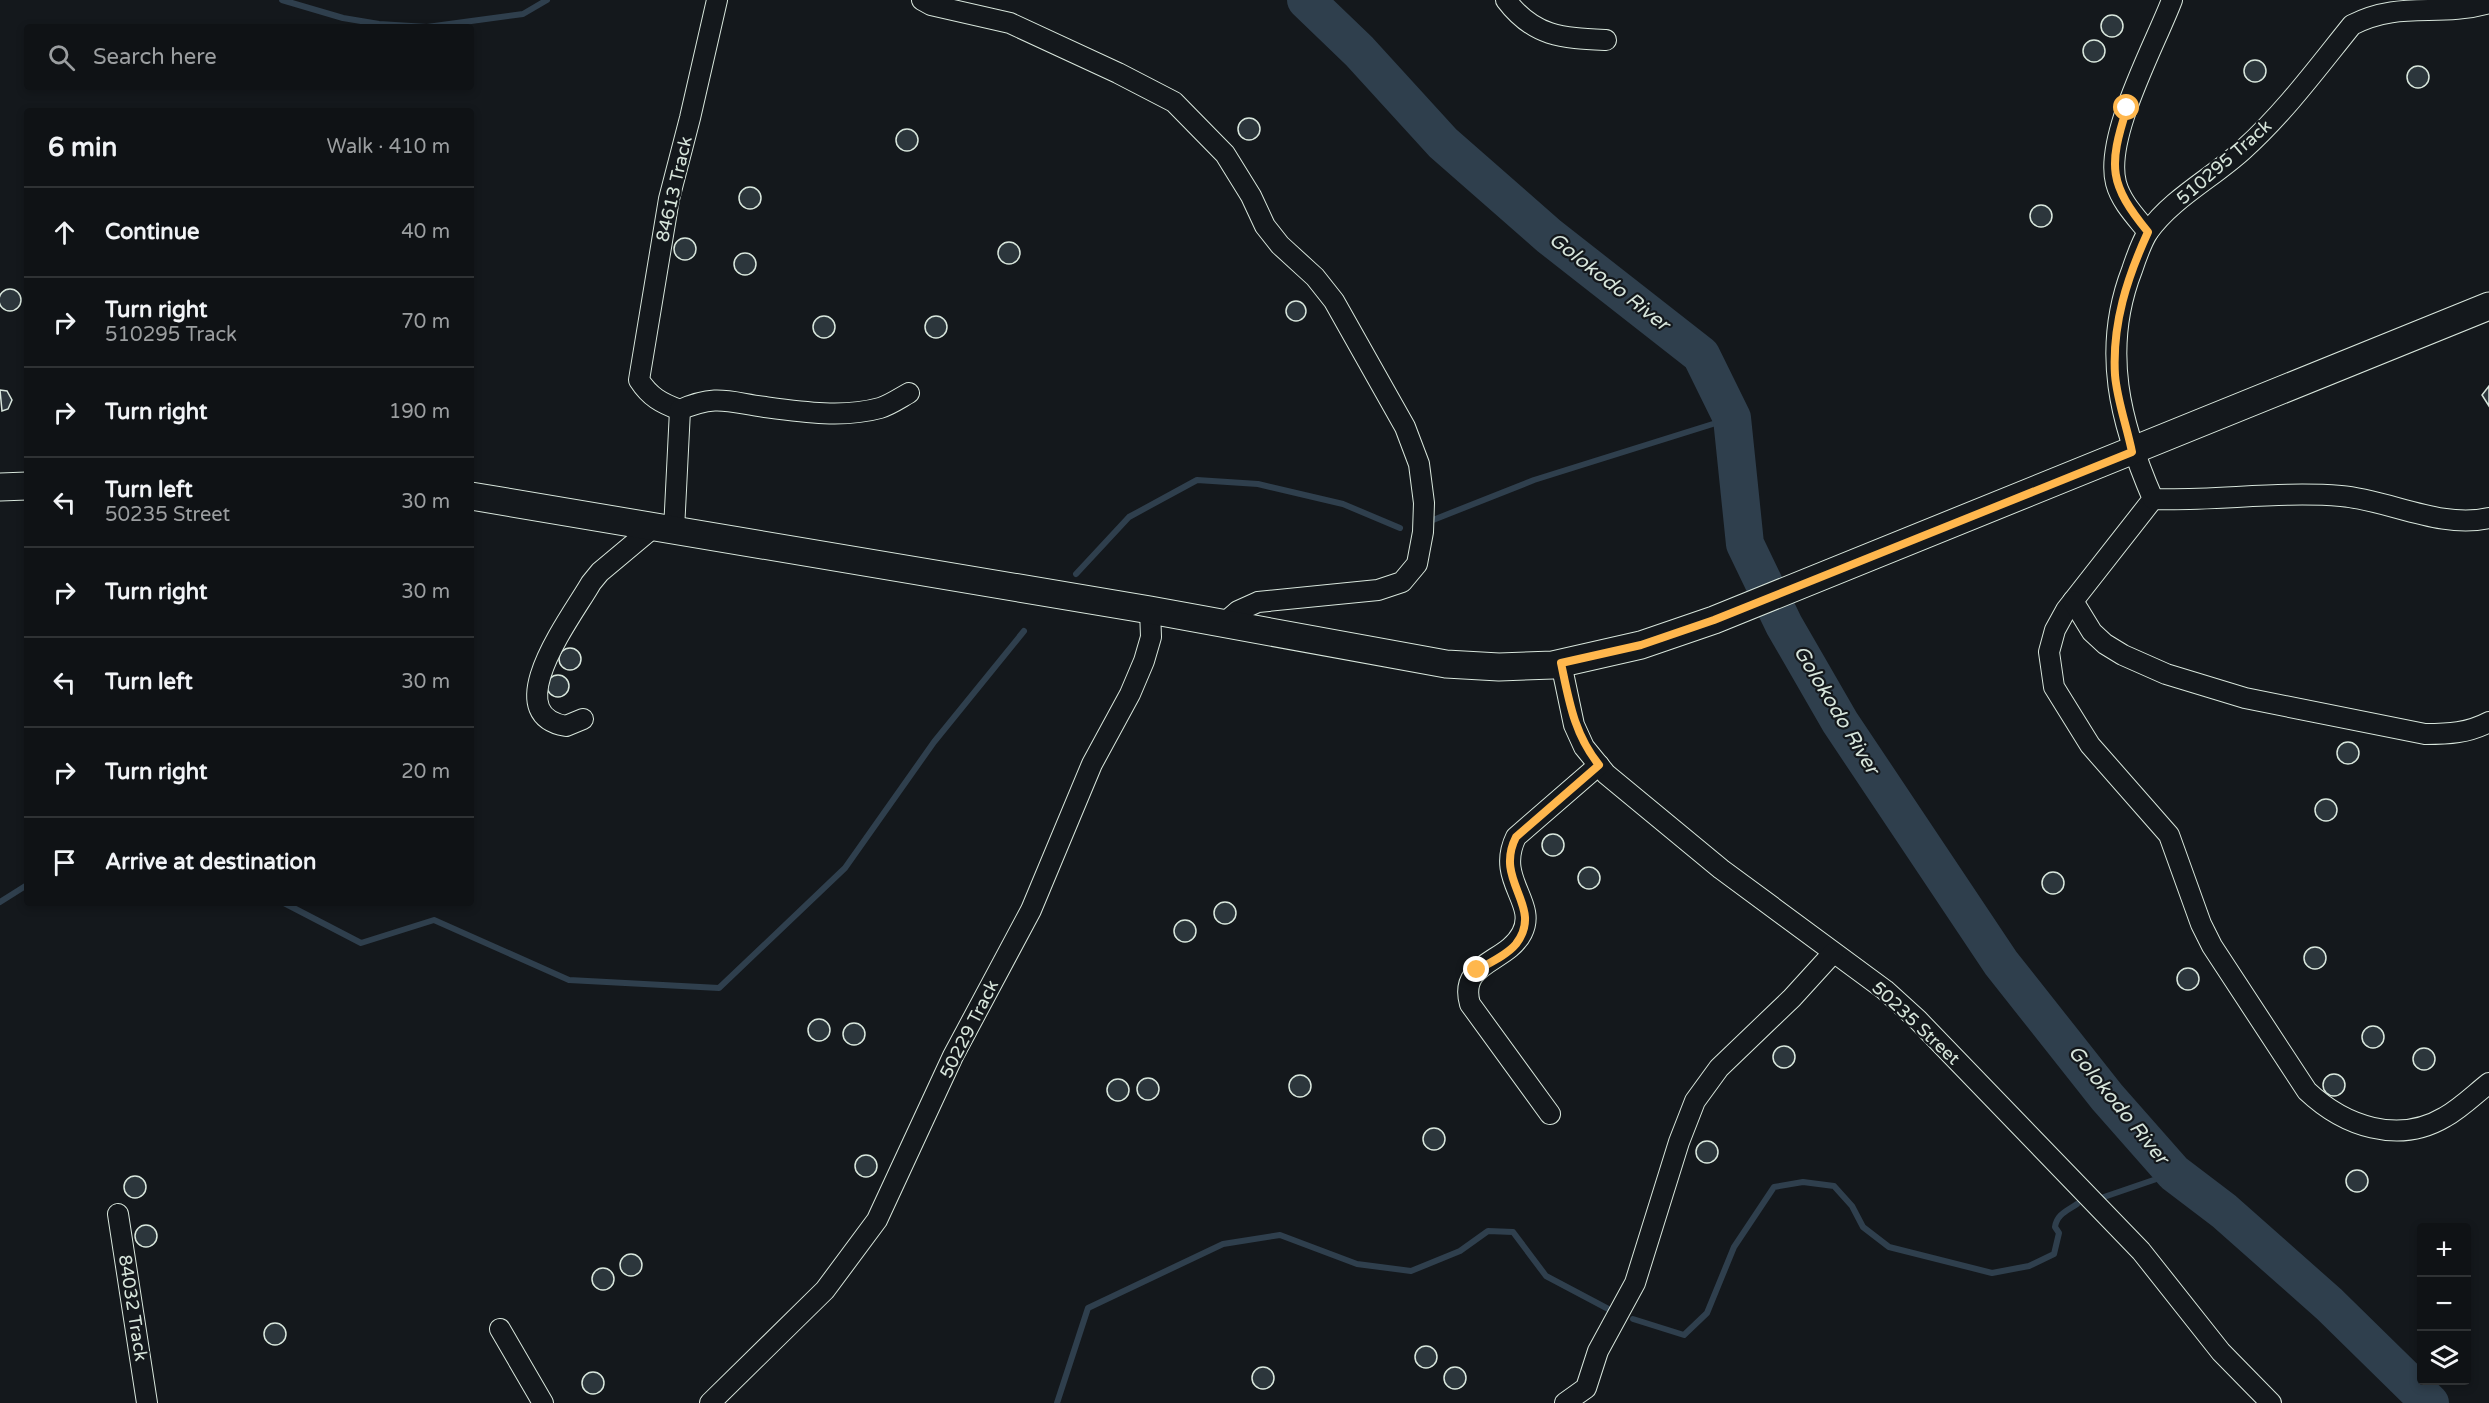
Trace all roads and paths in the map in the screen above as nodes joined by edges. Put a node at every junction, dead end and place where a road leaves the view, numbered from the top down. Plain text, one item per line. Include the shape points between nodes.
1 (717, 0) edge
2 (922, 0) edge
3 (1506, 0) edge
4 (2172, 0) edge
5 (2489, 3) edge
6 (1606, 40) dead end
7 (2148, 232) junction
8 (2489, 306) edge
9 (909, 393) dead end
10 (680, 410) junction
11 (2132, 452) junction
12 (24, 486) edge
13 (0, 487) edge
14 (474, 496) edge
15 (2153, 499) junction
16 (2489, 518) edge
17 (665, 528) junction
18 (2073, 601) junction
19 (1150, 610) junction
20 (1223, 624) junction
21 (1561, 663) junction
22 (583, 719) dead end
23 (2489, 722) edge
24 (1599, 765) junction
25 (1833, 952) junction
26 (2489, 1083) edge
27 (1550, 1114) dead end
28 (118, 1214) dead end
29 (500, 1329) dead end
30 (147, 1403) edge
31 (543, 1403) edge
32 (710, 1403) edge
33 (1565, 1403) edge
34 (2271, 1403) edge

1 - 10 street, 84613 Track via 669,199 639,380 648,394
2 - 20 street via 1010,23 1174,102 1225,154 1265,226 1280,245 1316,276 1334,301 1405,427 1419,464 1424,502 1417,564 1402,582 1378,590 1258,602 1238,610
3 - 6 street via 1534,28 1565,38
4 - 7 street via 2127,108 2114,164 2116,183 2126,205
5 - 7 street, 510295 Track via 2459,8 2409,4 2369,12 2352,25 2261,132
7 - 11 street, 510295 Track via 2123,293 2116,345 2115,376
8 - 11 street
9 - 10 street via 883,408 860,412 823,413 722,399 702,400
10 - 17 street
11 - 15 street, 510295 Track
11 - 21 street via 1714,620 1641,645
12 - 13 street
14 - 17 street
15 - 16 street via 2201,501 2306,494 2378,502 2466,520
15 - 18 street
17 - 19 street
17 - 22 street via 596,577 543,668 536,687 537,708 545,719 566,726
18 - 23 street via 2092,632 2123,656 2166,674 2245,698 2425,734 2454,734
18 - 26 street via 2055,630 2049,652 2054,687 2090,745 2169,835 2212,946 2307,1091 2325,1108 2380,1131 2413,1130 2445,1117
19 - 20 street
19 - 32 street, 50229 Track via 1151,637 1130,694 1092,764 1030,910 954,1056 877,1220 825,1290
20 - 21 street via 1446,664 1499,667
21 - 24 street, 50235 Street via 1574,724 1584,747
24 - 25 street, 50235 Street via 1721,868
24 - 27 street via 1516,837 1509,851 1508,866 1526,914 1524,930 1515,945 1477,970 1467,991 1470,1004
25 - 33 street via 1792,998 1719,1068 1695,1101 1635,1283 1598,1351 1586,1388
25 - 34 street, 50235 Street via 1918,1020 2140,1251 2221,1352
28 - 30 street, 84032 Track
29 - 31 street

